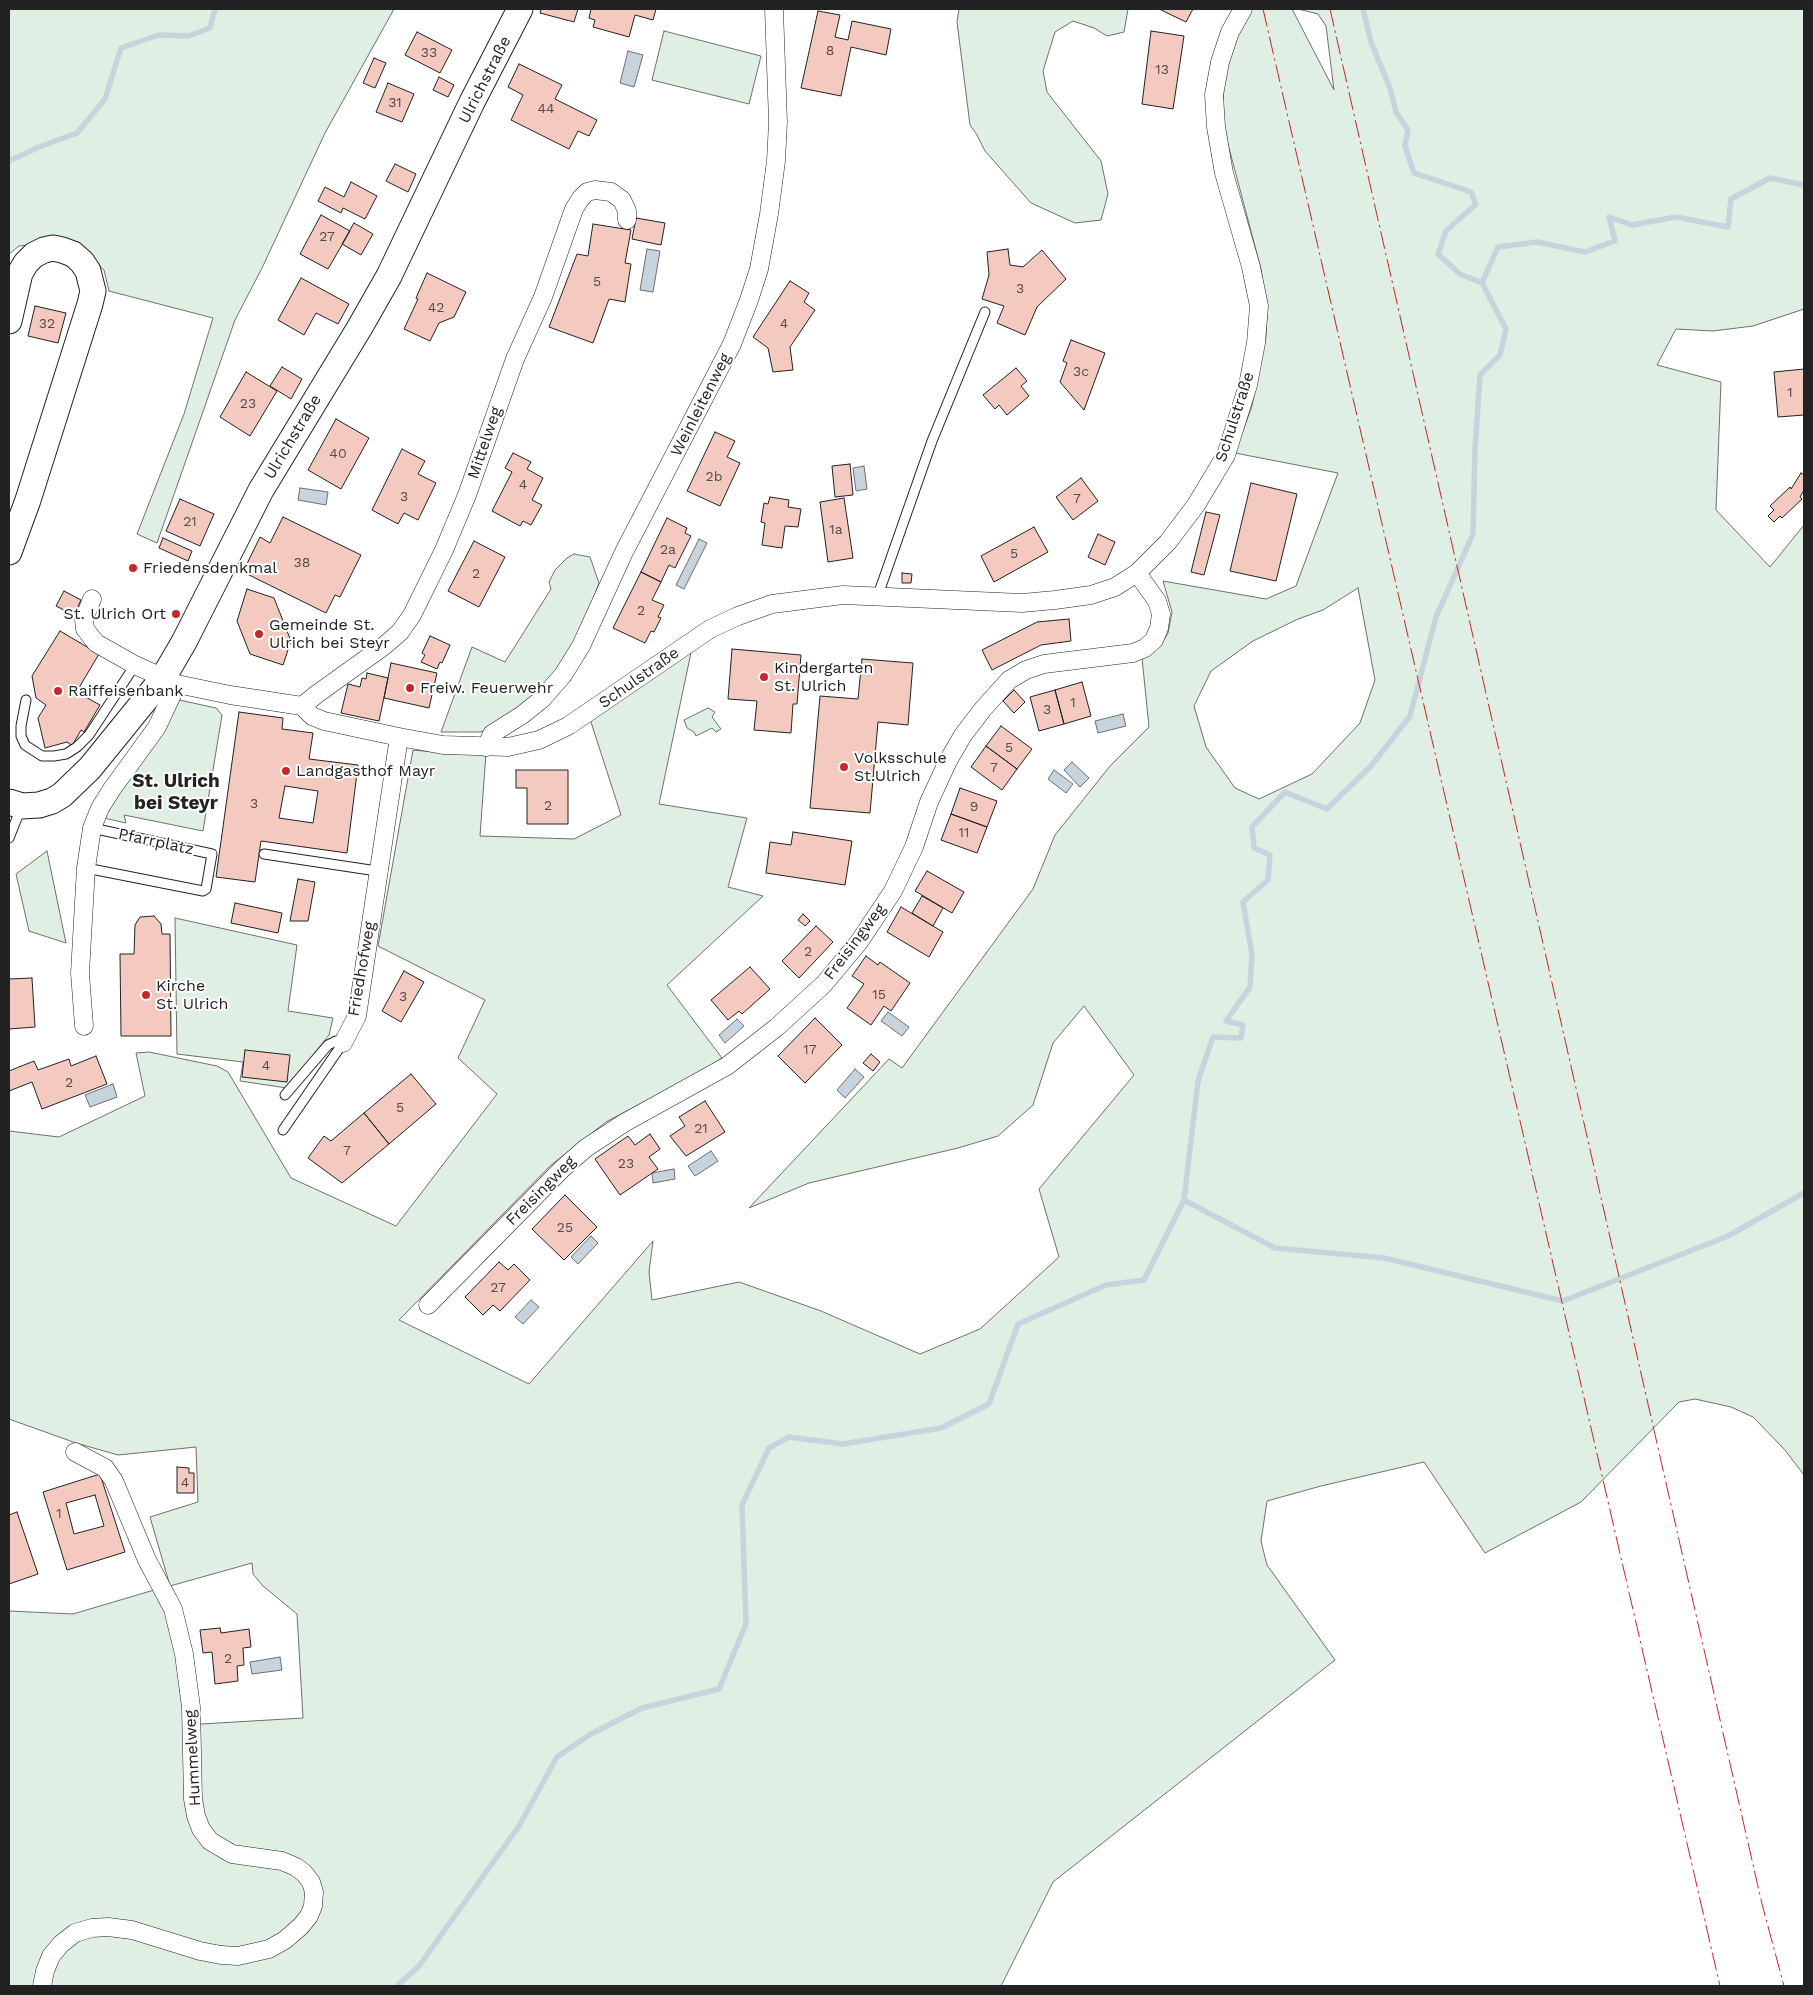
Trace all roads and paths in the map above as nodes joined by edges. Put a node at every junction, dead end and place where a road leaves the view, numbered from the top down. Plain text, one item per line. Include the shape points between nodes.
1 (520, 9) edge
2 (774, 9) edge
3 (1244, 9) edge
4 (627, 220) dead end
5 (985, 312) dead end
6 (9, 321) edge
7 (9, 552) edge
8 (1137, 574) junction
9 (878, 595) junction
10 (92, 599) dead end
11 (135, 665) junction
12 (170, 681) junction
13 (26, 700) dead end
14 (302, 706) junction
15 (399, 736) junction
16 (486, 747) junction
17 (15, 804) edge
18 (92, 828) junction
19 (9, 838) edge
20 (264, 854) dead end
21 (86, 868) junction
22 (377, 872) junction
23 (84, 1026) dead end
24 (343, 1043) junction
25 (285, 1095) dead end
26 (282, 1130) dead end
27 (428, 1305) dead end
28 (74, 1452) dead end
29 (42, 1986) edge

1 - 12 street, Ulrichstraße via 389,276 261,490 184,642
2 - 16 street, Weinleitenweg via 778,122 776,161 759,269 732,344 624,552 581,646 563,675 542,699 492,734
3 - 8 street, Schulstraße via 1230,32 1214,95 1224,173 1259,306 1256,343 1248,385 1226,455 1174,535
4 - 14 street, Mittelweg via 622,200 611,192 595,190 581,198 574,209 543,298 515,359 444,550 412,615 384,646
5 - 9 lane via 932,441
6 - 7 street via 20,273 34,255 53,248 73,254 82,262 92,279 90,304
8 - 9 street, Schulstraße via 1091,595 1055,600 985,602
8 - 27 street, Freisingweg via 1157,601 1161,614 1160,628 1154,640 1133,653 1044,664 1009,680 963,735 929,802 914,847 893,891 859,942 824,984 727,1066 624,1123 586,1148
9 - 16 street, Schulstraße via 804,599 772,604 738,616 710,630 568,726 539,740 508,747
10 - 11 street via 84,619 89,636 103,648
11 - 12 street
11 - 13 lane via 89,735 66,754 42,756 25,745 21,726
12 - 14 street via 230,695
12 - 17 street, Ulrichstraße via 74,785 52,801 39,805
12 - 18 street via 157,728 112,789
14 - 15 street via 312,716 324,721
15 - 16 street, Schulstraße via 443,745
15 - 22 street, Friedhofweg
17 - 19 lane
18 - 21 street
18 - 21 lane, Pfarrplatz via 212,854 203,891
20 - 22 lane
21 - 23 street via 80,973
22 - 24 street, Friedhofweg via 357,1016
24 - 25 lane via 336,1041 328,1045
24 - 26 lane
28 - 29 street, Hummelweg via 105,1468 114,1481 147,1560 173,1609 184,1654 191,1706 193,1799 201,1829 210,1841 232,1854 282,1861 296,1867 311,1882 314,1892 313,1906 301,1926 269,1949 238,1956 221,1955 132,1930 92,1928 61,1944 44,1971

